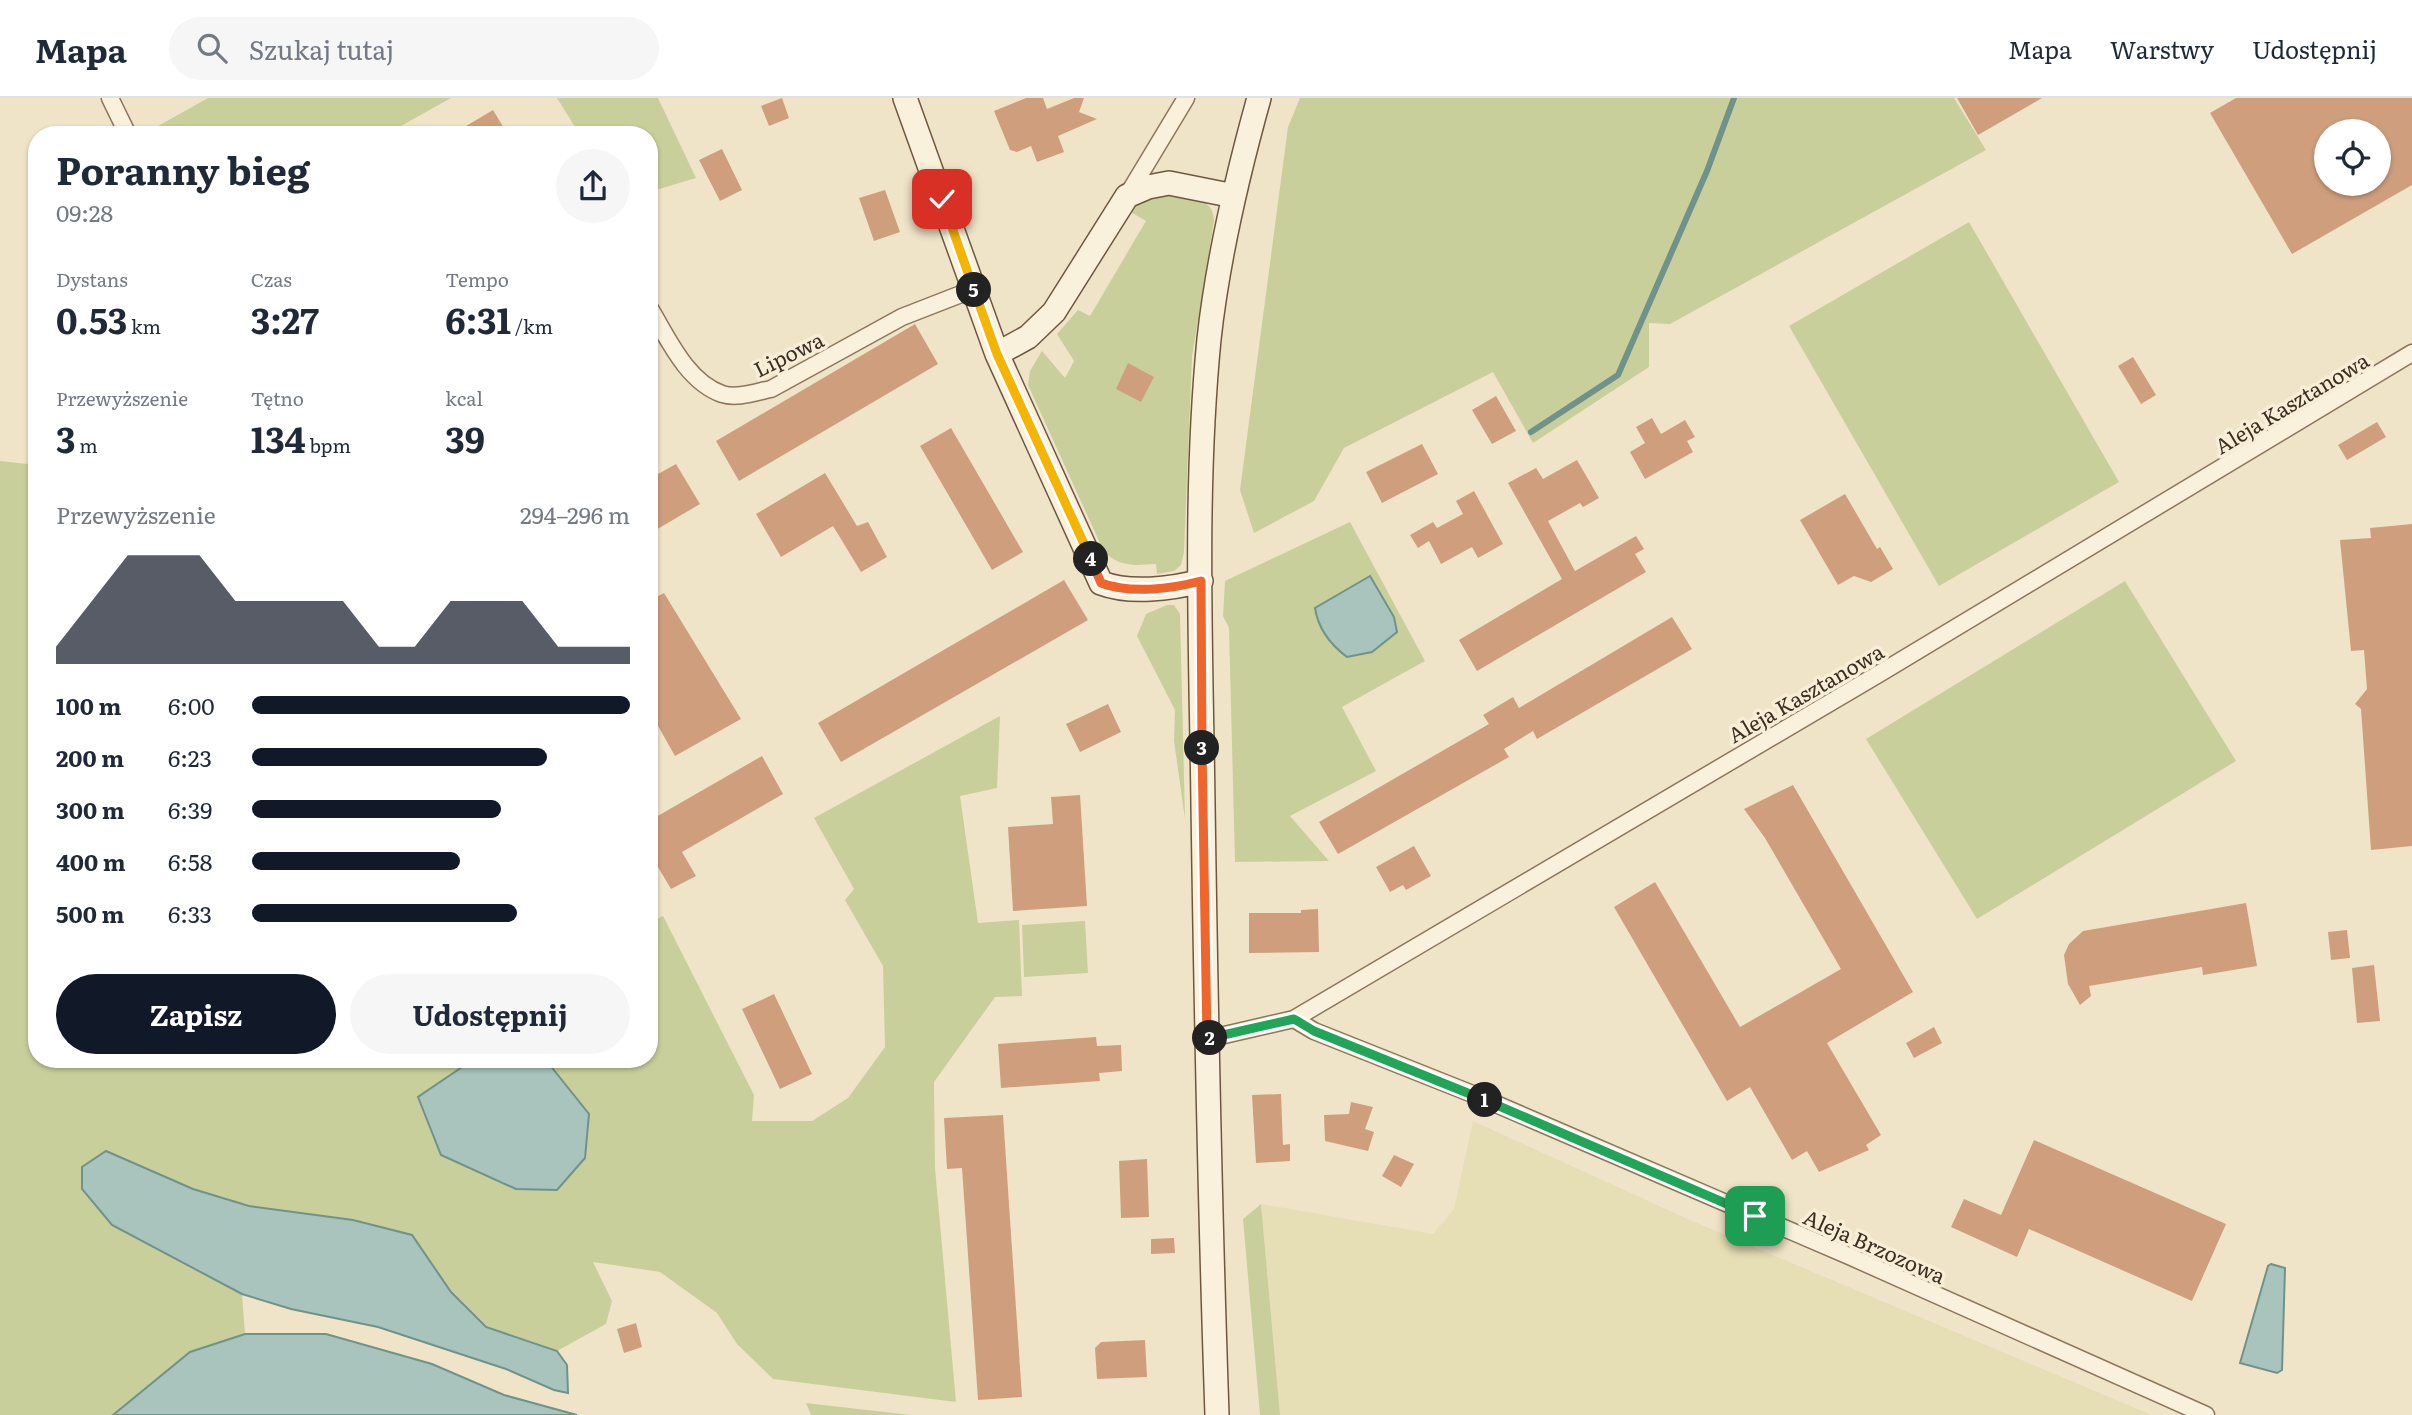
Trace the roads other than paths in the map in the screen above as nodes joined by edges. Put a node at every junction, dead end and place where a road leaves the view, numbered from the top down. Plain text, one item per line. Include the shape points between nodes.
1 (110, 98) edge
2 (905, 98) edge
3 (1186, 98) edge
4 (1259, 98) edge
5 (124, 126) edge
6 (1127, 196) junction
7 (1234, 196) junction
8 (974, 289) junction
9 (658, 322) edge
10 (2412, 353) edge
11 (997, 354) junction
12 (1201, 581) junction
13 (1294, 1019) junction
14 (1207, 1039) junction
15 (1217, 1415) edge
16 (2206, 1415) edge

1 - 5 street
2 - 8 street
3 - 6 street
4 - 7 street
6 - 7 street via 1157,184
6 - 11 street via 1054,312 1028,337
7 - 12 street via 1207,362
8 - 9 street, Lipowa via 902,317 771,389 747,394 724,394 703,383 681,360
8 - 11 street
10 - 13 street, Aleja Kasztanowa
11 - 12 street via 1101,583 1142,588
12 - 14 street
13 - 14 street, Aleja Kasztanowa
13 - 16 street, Aleja Brzozowa via 1799,1234
14 - 15 street

